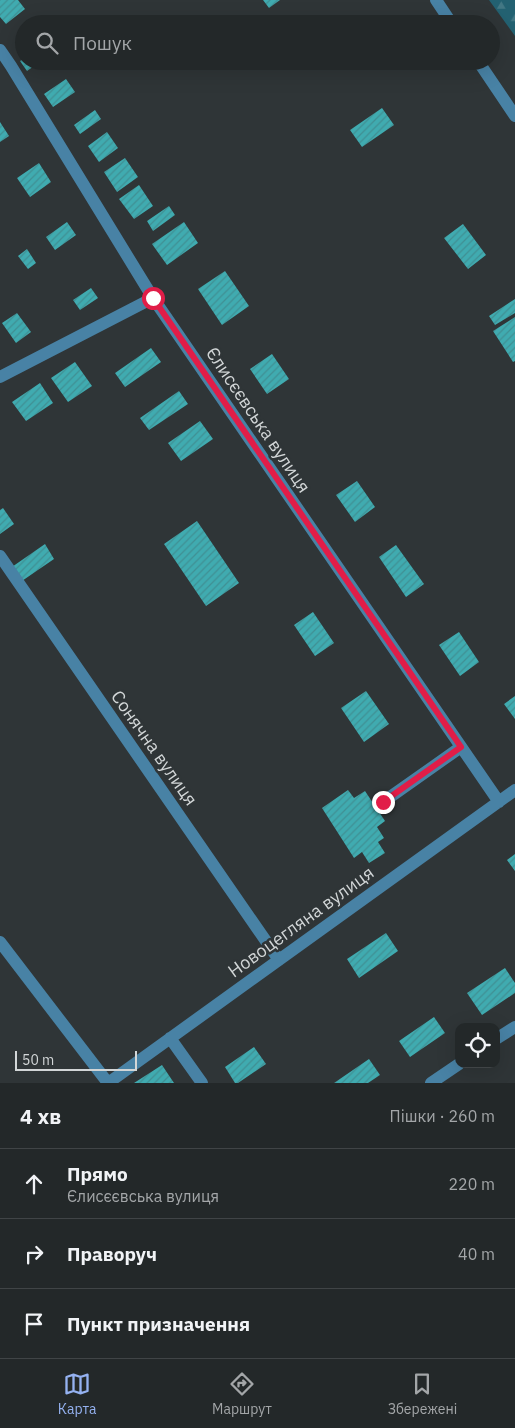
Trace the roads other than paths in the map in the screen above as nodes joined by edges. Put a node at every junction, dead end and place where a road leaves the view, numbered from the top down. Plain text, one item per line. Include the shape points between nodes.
1 (436, 0) edge
2 (446, 15) edge
3 (0, 50) edge
4 (484, 70) edge
5 (515, 116) edge
6 (153, 298) junction
7 (0, 377) edge
8 (0, 556) edge
9 (461, 747) junction
10 (515, 790) edge
11 (383, 802) dead end
12 (498, 802) junction
13 (0, 942) edge
14 (279, 960) junction
15 (515, 1027) edge
16 (500, 1036) edge
17 (170, 1038) junction
18 (455, 1067) edge
19 (108, 1083) edge
20 (202, 1083) edge
21 (431, 1083) edge

1 - 2 street
3 - 6 street, Єлисєєвська вулиця
4 - 5 street
6 - 7 street
6 - 9 street, Єлисєєвська вулиця
8 - 14 street, Сонячна вулиця
9 - 11 street
9 - 12 street, Єлисєєвська вулиця
10 - 12 street, Новоцегляна вулиця
12 - 14 street, Новоцегляна вулиця
13 - 19 street
14 - 17 street, Новоцегляна вулиця
15 - 16 street
17 - 19 street, Новоцегляна вулиця
17 - 20 street
18 - 21 street

